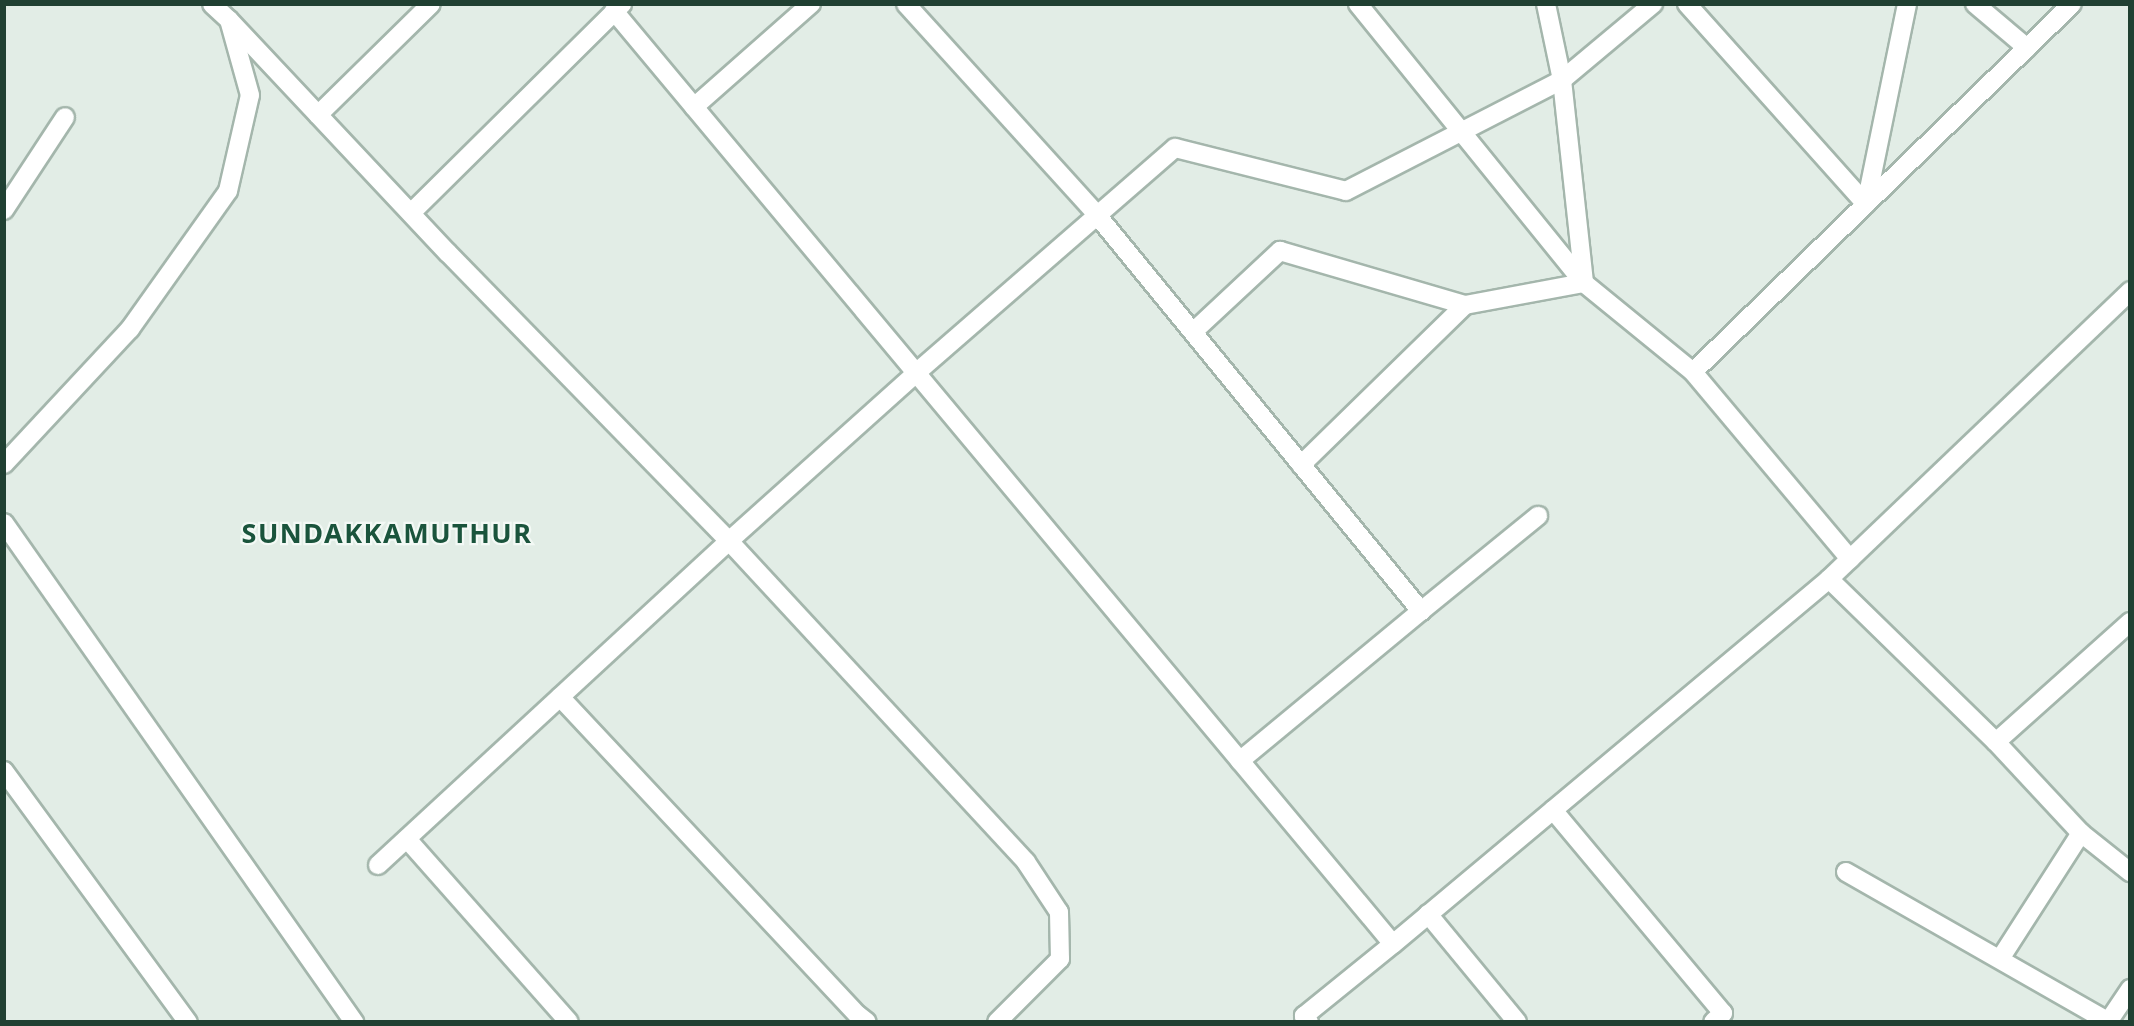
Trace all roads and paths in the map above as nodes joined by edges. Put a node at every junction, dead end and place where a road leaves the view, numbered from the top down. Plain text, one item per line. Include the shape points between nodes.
1 (212, 4) edge
2 (431, 4) edge
3 (811, 4) edge
4 (906, 4) edge
5 (1358, 4) edge
6 (1546, 4) edge
7 (1653, 4) edge
8 (1687, 4) edge
9 (1907, 4) edge
10 (1975, 4) edge
11 (2072, 4) edge
12 (618, 8) edge
13 (229, 20) junction
14 (2027, 48) junction
15 (1562, 80) junction
16 (694, 107) junction
17 (318, 115) junction
18 (65, 117) dead end
19 (1462, 133) junction
20 (1866, 204) junction
21 (4, 210) edge
22 (411, 213) junction
23 (1097, 215) junction
24 (1584, 283) junction
25 (2130, 291) edge
26 (1465, 305) junction
27 (1193, 332) junction
28 (1693, 372) junction
29 (916, 373) junction
30 (4, 464) edge
31 (1301, 465) junction
32 (1538, 516) dead end
33 (4, 523) edge
34 (729, 541) junction
35 (1850, 559) junction
36 (1829, 579) junction
37 (1421, 611) junction
38 (2130, 622) edge
39 (560, 697) junction
40 (1996, 742) junction
41 (1240, 761) junction
42 (4, 771) edge
43 (1553, 810) junction
44 (2081, 833) junction
45 (407, 838) junction
46 (378, 865) dead end
47 (1846, 872) dead end
48 (2130, 872) edge
49 (1428, 914) junction
50 (1393, 944) junction
51 (2000, 959) junction
52 (2130, 989) edge
53 (1725, 1019) edge
54 (2108, 1021) edge
55 (188, 1022) edge
56 (354, 1022) edge
57 (569, 1022) edge
58 (867, 1022) edge
59 (997, 1022) edge
60 (1309, 1022) edge
61 (1516, 1022) edge

1 - 13 street
2 - 17 street
3 - 16 street
4 - 23 street
5 - 19 street
6 - 15 street
7 - 15 street
8 - 20 street
9 - 20 street
10 - 14 street
11 - 14 street
12 - 16 street
12 - 22 street
13 - 17 street
13 - 30 street via 250,95 228,192 130,329
14 - 20 street
15 - 19 street
15 - 24 street
16 - 29 street
17 - 22 street
18 - 21 street
19 - 23 street via 1346,191 1175,148
19 - 24 street
20 - 28 street
22 - 34 street
23 - 27 street
23 - 29 street
24 - 26 street
24 - 28 street
25 - 35 street
26 - 27 street via 1280,251
26 - 31 street
27 - 31 street
28 - 35 street
29 - 34 street
29 - 41 street
31 - 37 street
32 - 37 street
33 - 56 street
34 - 39 street
34 - 59 street via 1026,862 1059,912 1060,959
35 - 36 street
36 - 40 street
36 - 43 street
37 - 41 street
38 - 40 street
39 - 45 street
39 - 58 street
40 - 44 street
41 - 50 street
42 - 55 street
43 - 49 street
43 - 53 street
44 - 48 street
44 - 51 street
45 - 46 street
45 - 57 street
47 - 51 street
49 - 50 street
49 - 61 street
50 - 60 street via 1304,1016
51 - 54 street
52 - 54 street

